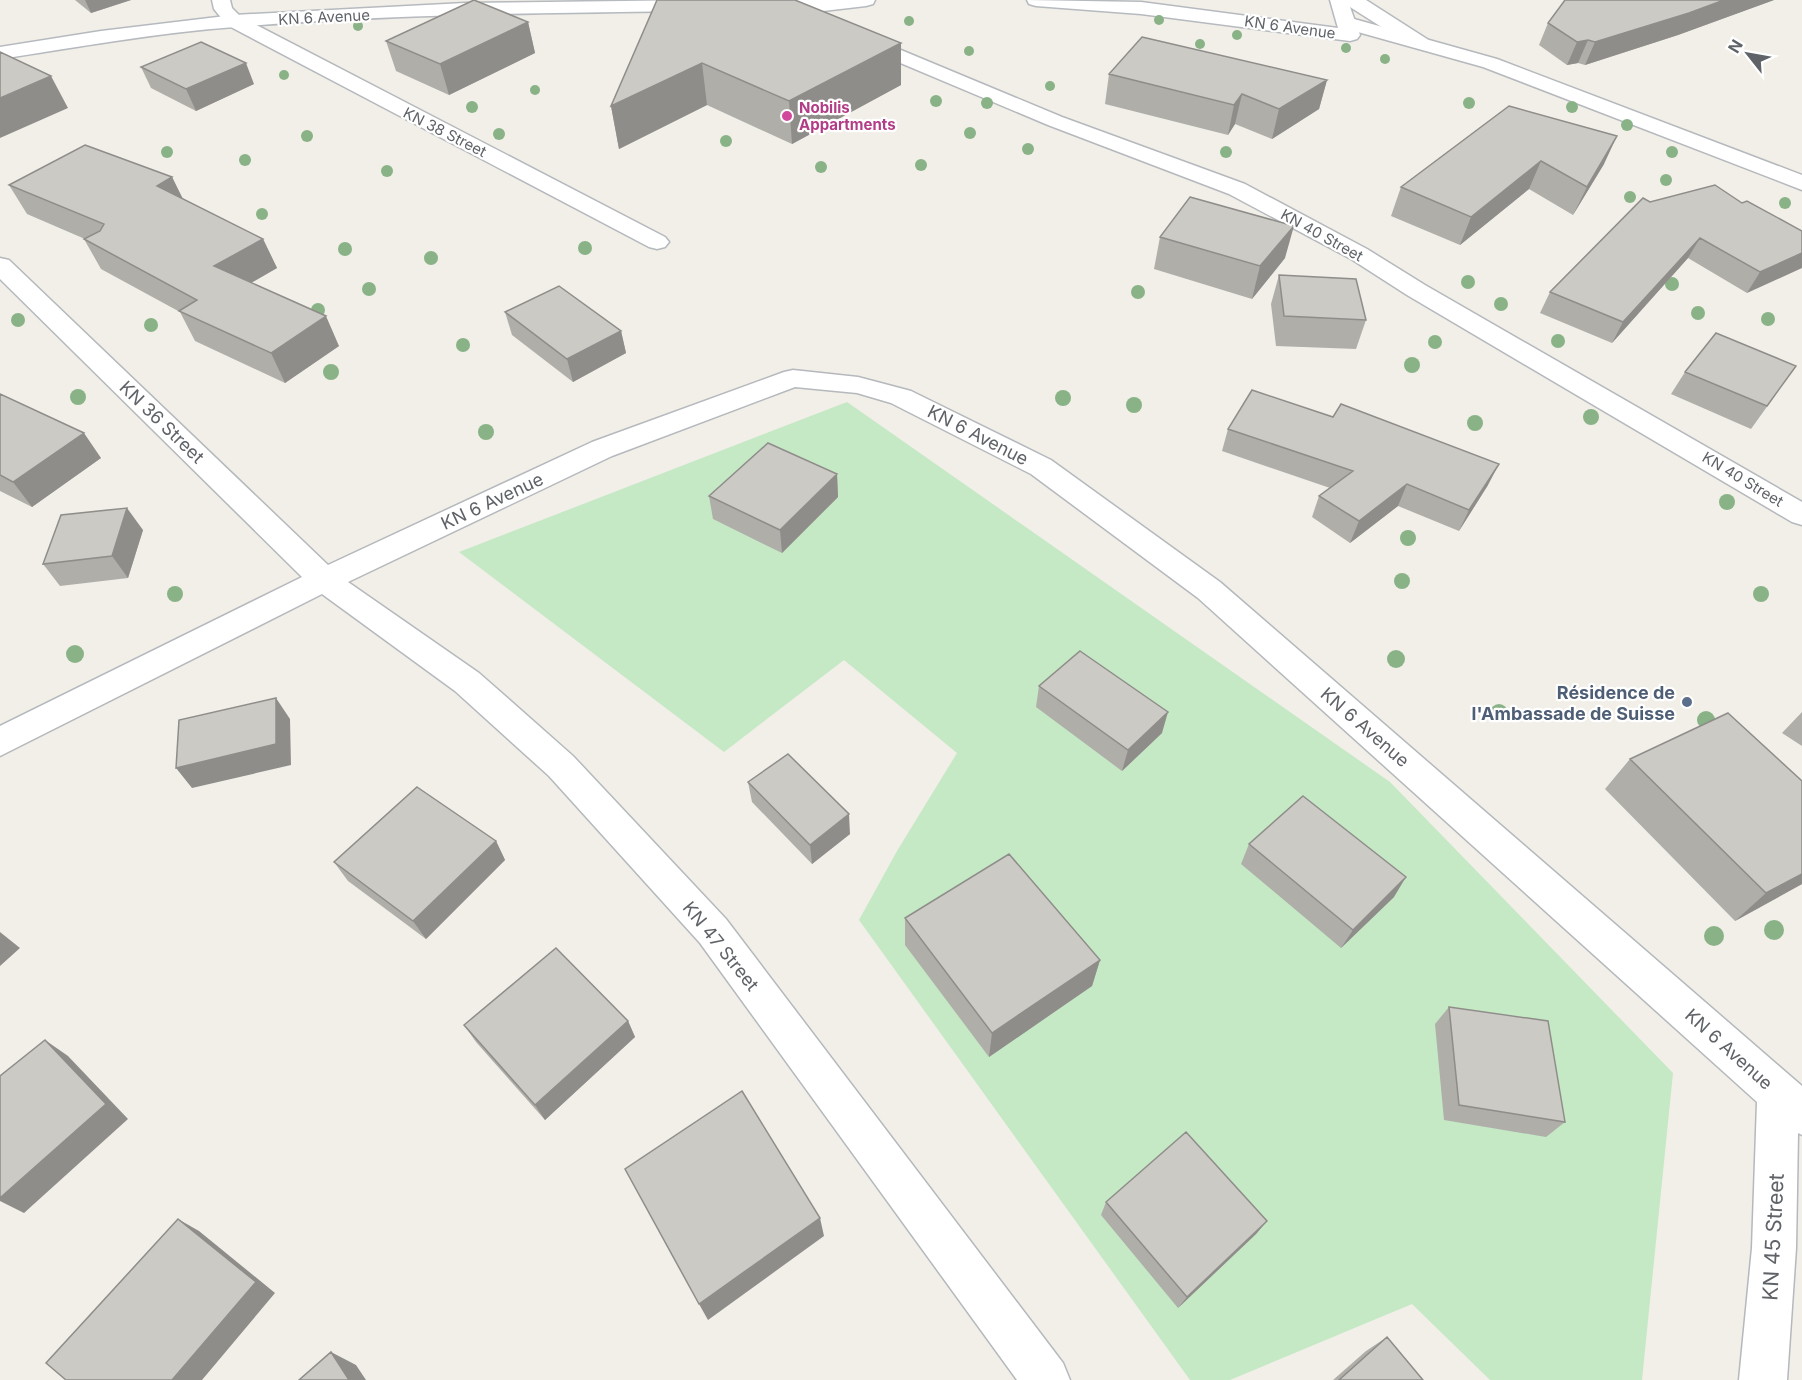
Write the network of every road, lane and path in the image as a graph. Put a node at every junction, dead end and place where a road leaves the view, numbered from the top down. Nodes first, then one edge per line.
1 (220, 0) edge
2 (866, 0) edge
3 (1036, 0) edge
4 (1165, 0) edge
5 (1339, 0) edge
6 (1353, 0) edge
7 (752, 2) edge
8 (717, 4) edge
9 (823, 5) junction
10 (234, 21) junction
11 (1322, 21) junction
12 (1349, 29) junction
13 (1420, 43) junction
14 (0, 53) edge
15 (1538, 82) junction
16 (1802, 183) edge
17 (657, 242) dead end
18 (0, 265) edge
19 (1802, 515) edge
20 (324, 580) junction
21 (0, 742) edge
22 (1790, 1103) edge
23 (1046, 1380) edge
24 (1763, 1380) edge

1 - 10 street
2 - 9 street
3 - 11 street, KN 6 Avenue
4 - 11 street, KN 6 Avenue
5 - 12 street
6 - 13 street
7 - 9 street
8 - 10 street, KN 6 Avenue
9 - 19 street, KN 40 Street
10 - 14 street, KN 6 Avenue
10 - 17 street, KN 38 Street
11 - 12 street, KN 6 Avenue
12 - 13 street, KN 6 Avenue
12 - 15 street, KN 6 Avenue
13 - 15 street, KN 6 Avenue
15 - 16 street, KN 6 Avenue
18 - 20 street, KN 36 Street
20 - 21 street, KN 6 Avenue
20 - 22 street, KN 6 Avenue
20 - 23 street, KN 47 Street
22 - 24 street, KN 45 Street

